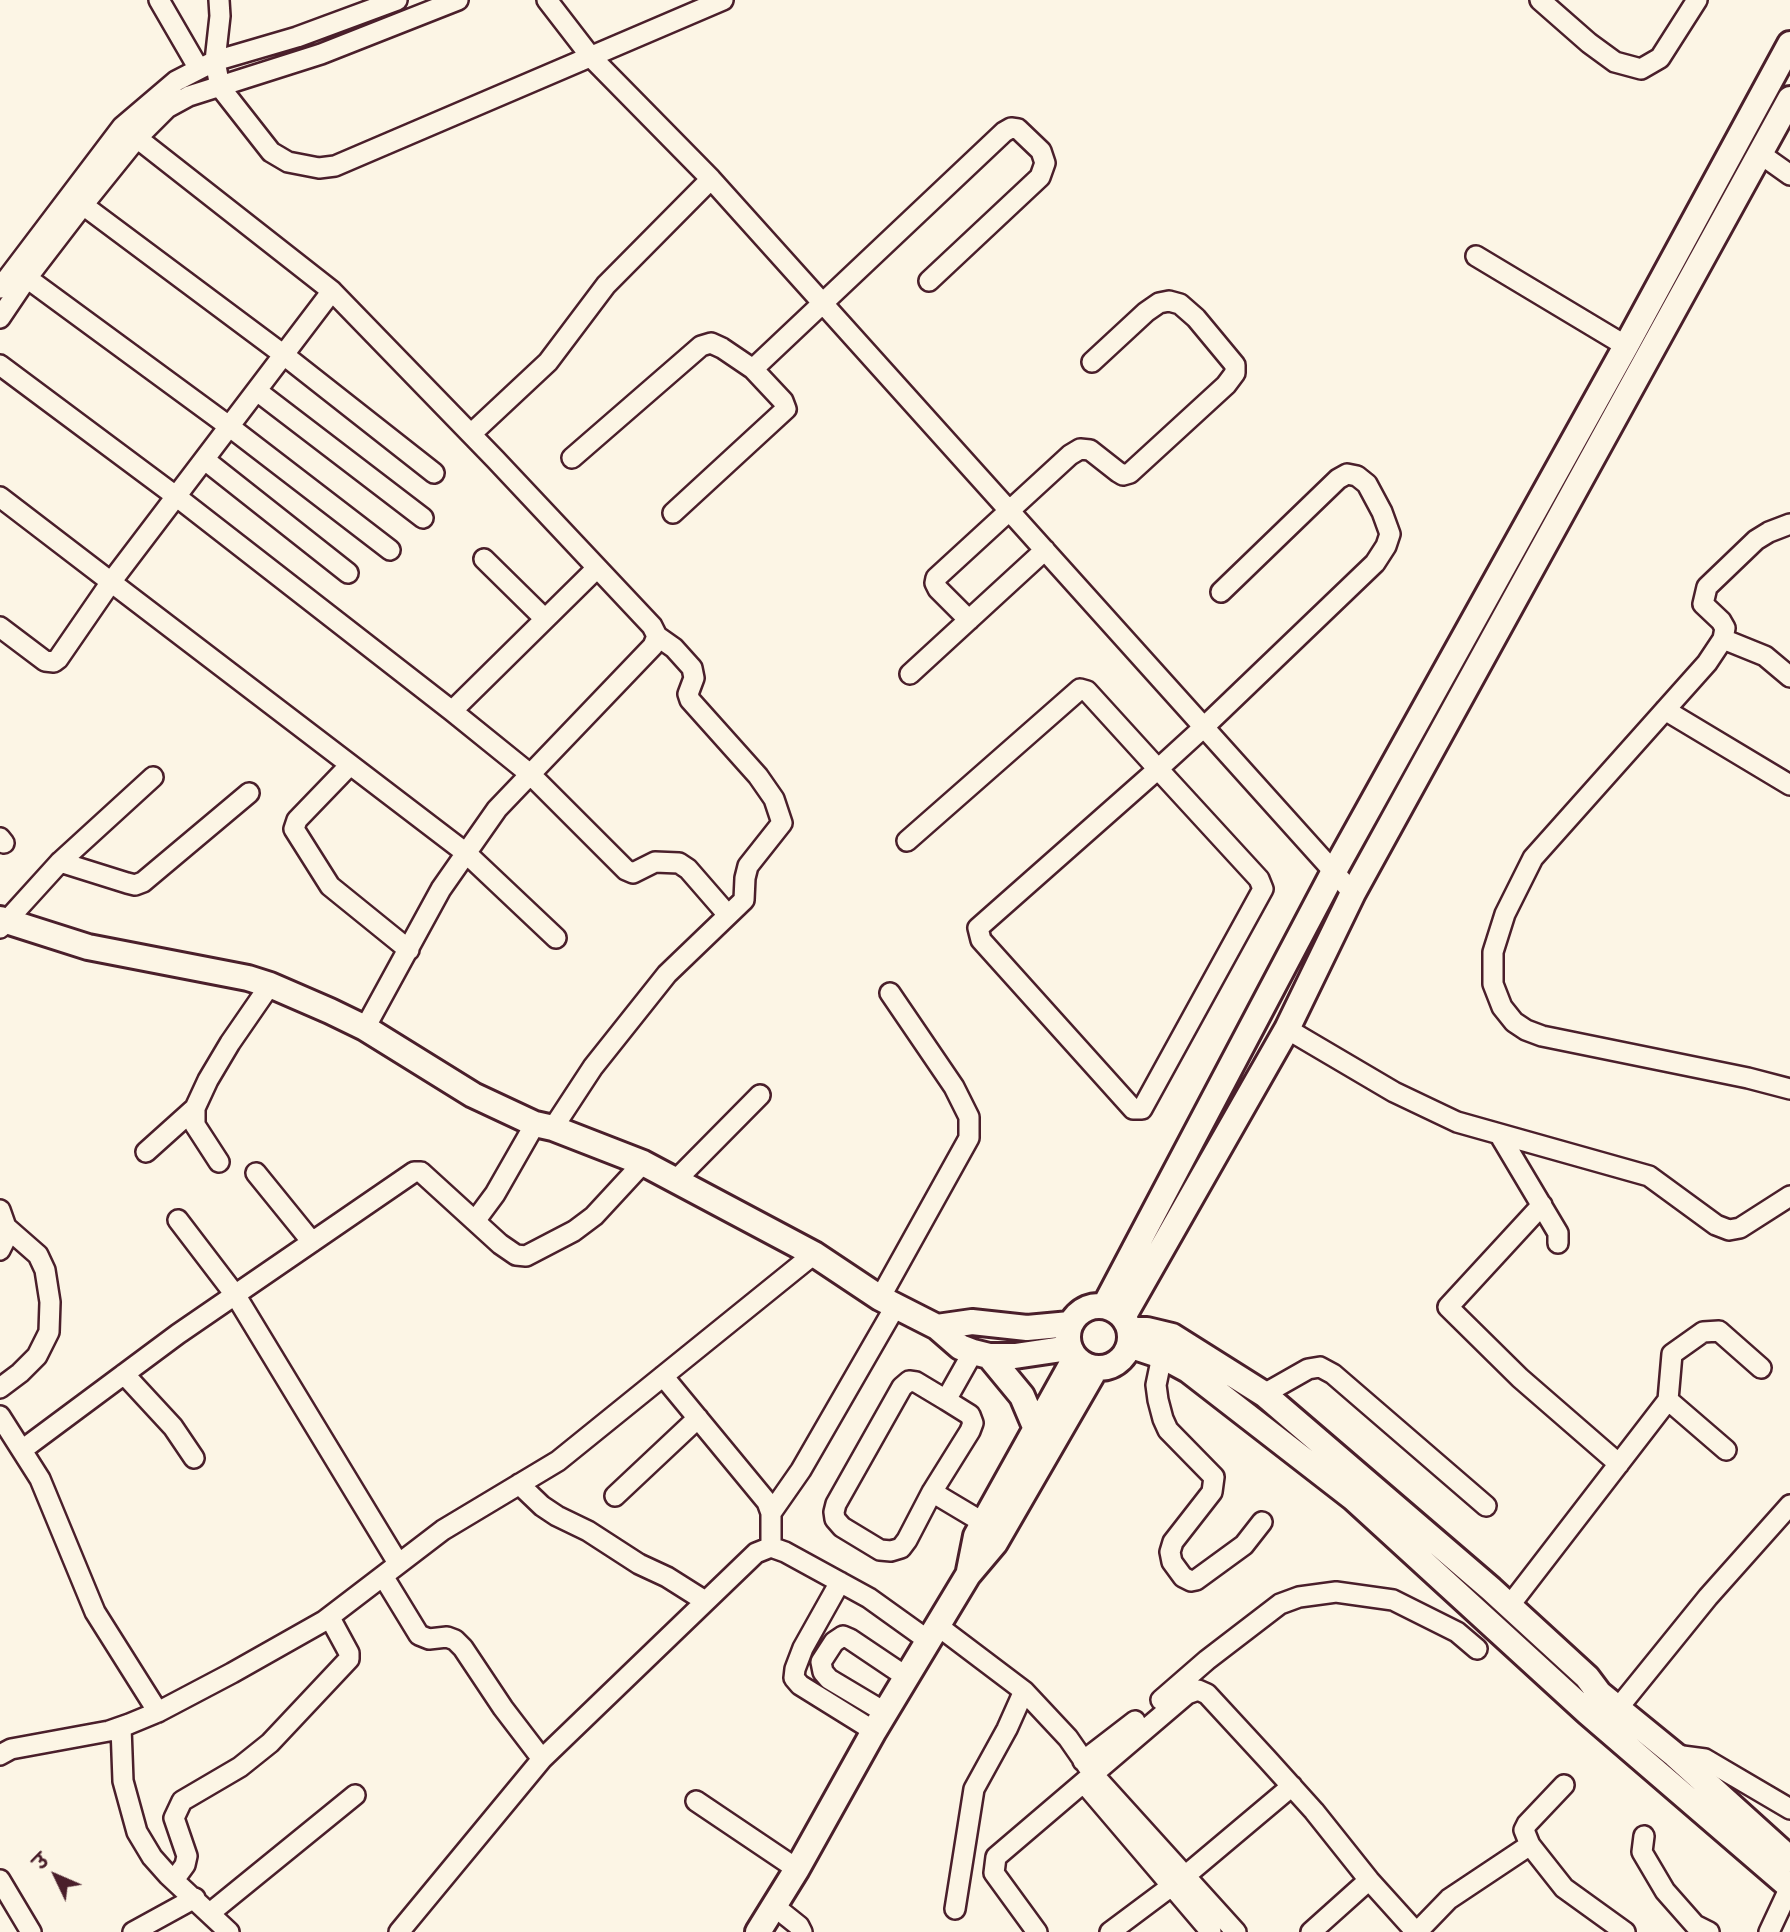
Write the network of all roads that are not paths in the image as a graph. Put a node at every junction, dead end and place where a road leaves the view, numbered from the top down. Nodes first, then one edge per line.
1 (159, 0) edge
2 (219, 0) edge
3 (397, 0) edge
4 (458, 0) edge
5 (547, 0) edge
6 (723, 0) edge
7 (1540, 0) edge
8 (1697, 0) edge
9 (1790, 44) edge
10 (592, 57) junction
11 (207, 65) junction
12 (220, 87) junction
13 (1790, 99) edge
14 (137, 138) junction
15 (1759, 153) junction
16 (1790, 174) edge
17 (711, 179) junction
18 (83, 205) junction
19 (1476, 256) dead end
20 (27, 278) junction
21 (929, 281) dead end
22 (0, 288) edge
23 (332, 291) junction
24 (824, 304) junction
25 (0, 318) edge
26 (1626, 346) junction
27 (284, 355) junction
28 (1092, 362) dead end
29 (0, 365) edge
30 (753, 369) junction
31 (257, 391) junction
32 (230, 427) junction
33 (471, 434) junction
34 (572, 458) dead end
35 (205, 460) junction
36 (435, 473) dead end
37 (0, 497) edge
38 (177, 497) junction
39 (1009, 510) junction
40 (673, 513) dead end
41 (423, 518) dead end
42 (1788, 527) edge
43 (390, 550) dead end
44 (1045, 550) junction
45 (484, 559) dead end
46 (597, 568) junction
47 (348, 573) dead end
48 (111, 582) junction
49 (1221, 592) dead end
50 (545, 620) junction
51 (969, 620) junction
52 (0, 627) edge
53 (657, 636) junction
54 (1723, 639) junction
55 (911, 674) dead end
56 (1790, 677) edge
57 (1665, 710) junction
58 (452, 711) junction
59 (1205, 727) junction
60 (350, 765) junction
61 (1157, 769) junction
62 (530, 774) junction
63 (153, 777) dead end
64 (1790, 785) edge
65 (249, 793) dead end
66 (907, 841) dead end
67 (466, 853) junction
68 (60, 862) junction
69 (1333, 873) junction
70 (1353, 893) junction
71 (728, 915) junction
72 (2, 923) edge
73 (556, 938) dead end
74 (409, 950) junction
75 (270, 985) junction
76 (890, 993) dead end
77 (365, 1028) junction
78 (1287, 1029) junction
79 (1790, 1089) edge
80 (760, 1095) dead end
81 (195, 1108) junction
82 (544, 1126) junction
83 (1499, 1133) junction
84 (146, 1152) dead end
85 (219, 1162) dead end
86 (643, 1163) junction
87 (256, 1173) dead end
88 (676, 1180) junction
89 (1790, 1196) edge
90 (1542, 1205) junction
91 (3, 1219) edge
92 (178, 1220) dead end
93 (475, 1221) junction
94 (312, 1242) junction
95 (1558, 1243) dead end
96 (0, 1250) edge
97 (814, 1254) junction
98 (236, 1296) junction
99 (888, 1303) junction
100 (1122, 1324) junction
101 (937, 1327) junction
102 (1078, 1350) junction
103 (981, 1354) junction
104 (1162, 1356) junction
105 (1761, 1368) dead end
106 (124, 1374) junction
107 (663, 1376) junction
108 (0, 1388) edge
109 (1264, 1394) junction
110 (946, 1400) junction
111 (1668, 1400) junction
112 (0, 1416) edge
113 (698, 1418) junction
114 (1036, 1429) junction
115 (22, 1450) junction
116 (1726, 1450) dead end
117 (194, 1458) dead end
118 (1619, 1464) junction
119 (519, 1484) junction
120 (932, 1492) junction
121 (615, 1496) dead end
122 (1790, 1505) edge
123 (1486, 1506) dead end
124 (771, 1513) junction
125 (1262, 1522) dead end
126 (984, 1523) junction
127 (771, 1548) junction
128 (391, 1569) junction
129 (968, 1575) junction
130 (840, 1582) junction
131 (705, 1601) junction
132 (1510, 1605) junction
133 (330, 1618) junction
134 (933, 1634) junction
135 (1477, 1649) dead end
136 (908, 1678) junction
137 (1024, 1691) junction
138 (1620, 1708) junction
139 (158, 1712) junction
140 (880, 1722) junction
141 (1603, 1726) junction
142 (121, 1727) junction
143 (0, 1755) edge
144 (1675, 1755) junction
145 (542, 1759) junction
146 (1087, 1773) junction
147 (1564, 1785) dead end
148 (1292, 1786) junction
149 (355, 1795) dead end
150 (696, 1801) dead end
151 (1790, 1809) edge
152 (1644, 1836) dead end
153 (1530, 1844) junction
154 (1790, 1860) edge
155 (797, 1869) junction
156 (0, 1880) edge
157 (174, 1880) junction
158 (1178, 1880) junction
159 (1369, 1880) junction
160 (1790, 1887) edge
161 (195, 1898) junction
162 (774, 1906) junction
163 (955, 1909) dead end
164 (210, 1913) junction
165 (1694, 1930) edge
166 (31, 1932) edge
167 (133, 1932) edge
168 (229, 1932) edge
169 (399, 1932) edge
170 (758, 1932) edge
171 (802, 1932) edge
172 (1037, 1932) edge
173 (1110, 1932) edge
174 (1211, 1932) edge
175 (1236, 1932) edge
176 (1311, 1932) edge
177 (1416, 1932) edge
178 (1625, 1932) edge
179 (1769, 1932) edge

1 - 11 street
2 - 11 street
3 - 11 street
4 - 12 street
5 - 10 street
6 - 10 street
7 - 8 street
9 - 26 main road
10 - 12 street
10 - 17 street
11 - 12 street
11 - 22 street
12 - 14 street
13 - 15 main road
14 - 18 street
14 - 23 street
15 - 16 street
15 - 70 main road
17 - 24 street
17 - 33 street
18 - 20 street
18 - 27 street
19 - 26 street
20 - 25 street
20 - 32 street
21 - 24 street
23 - 27 street
23 - 33 street
24 - 30 street
24 - 39 street
26 - 69 main road
27 - 31 street
27 - 36 street
28 - 39 street
29 - 38 street
30 - 34 street
30 - 40 street
31 - 32 street
31 - 41 street
32 - 35 street
32 - 43 street
33 - 46 street
35 - 38 street
35 - 47 street
37 - 48 street
38 - 48 street
38 - 58 street
39 - 44 street
39 - 51 street
42 - 54 street
44 - 51 street
44 - 59 street
45 - 50 street
46 - 50 street
46 - 53 street
48 - 52 street
48 - 60 street
49 - 59 street
50 - 58 street
51 - 55 street
53 - 62 street
53 - 71 street
54 - 56 street
54 - 57 street
57 - 64 street
57 - 79 street
58 - 62 street
59 - 61 street
59 - 69 street
60 - 67 street
60 - 74 street
61 - 61 street
61 - 66 street
62 - 67 street
62 - 71 street
63 - 68 street
65 - 68 street
67 - 73 street
67 - 74 street
68 - 72 street
69 - 70 street
69 - 100 main road
70 - 78 main road
71 - 82 street
72 - 75 main road
74 - 77 street
75 - 77 main road
75 - 81 street
76 - 99 street
77 - 82 main road
78 - 83 street
78 - 100 main road
80 - 88 street
81 - 84 street
81 - 85 street
82 - 86 main road
82 - 93 street
83 - 89 street
83 - 90 street
86 - 88 main road
86 - 93 street
87 - 94 street
88 - 97 main road
90 - 95 street
90 - 118 street
91 - 96 street
91 - 108 street
92 - 98 street
93 - 94 street
94 - 98 street
97 - 99 main road
97 - 107 street
98 - 106 street
98 - 128 street
99 - 101 main road
99 - 124 street
100 - 102 main road
100 - 102 main road
100 - 104 main road
100 - 109 main road
101 - 102 main road
101 - 103 main road
102 - 103 main road
102 - 114 main road
102 - 129 main road
103 - 110 street
103 - 114 main road
104 - 125 street
104 - 141 main road
105 - 111 street
106 - 115 street
106 - 117 street
107 - 113 street
107 - 119 street
109 - 123 street
109 - 132 main road
110 - 120 street
110 - 120 street
111 - 116 street
111 - 118 street
112 - 115 street
113 - 121 street
113 - 124 street
114 - 126 main road
115 - 139 street
118 - 132 street
119 - 128 street
119 - 131 street
120 - 126 street
122 - 138 street
124 - 127 street
126 - 129 main road
127 - 130 street
127 - 131 street
128 - 133 street
128 - 145 street
129 - 134 main road
130 - 134 street
130 - 140 street
131 - 145 street
132 - 138 main road
133 - 139 street
133 - 157 street
134 - 136 main road
134 - 137 street
135 - 146 street
136 - 140 main road
136 - 140 street
137 - 146 street
137 - 163 street
138 - 141 street
138 - 144 main road
139 - 142 street
140 - 155 main road
141 - 160 main road
142 - 143 street
142 - 157 street
144 - 151 street
144 - 154 main road
145 - 169 street
146 - 148 street
146 - 158 street
146 - 172 street
147 - 153 street
148 - 158 street
148 - 159 street
149 - 164 street
150 - 155 street
152 - 165 street
153 - 177 street
153 - 178 street
155 - 162 main road
156 - 166 street
157 - 161 street
158 - 173 street
158 - 174 street
158 - 175 street
159 - 176 street
159 - 177 street
160 - 179 street
161 - 164 street
161 - 167 street
162 - 170 main road
162 - 171 street
164 - 168 street

